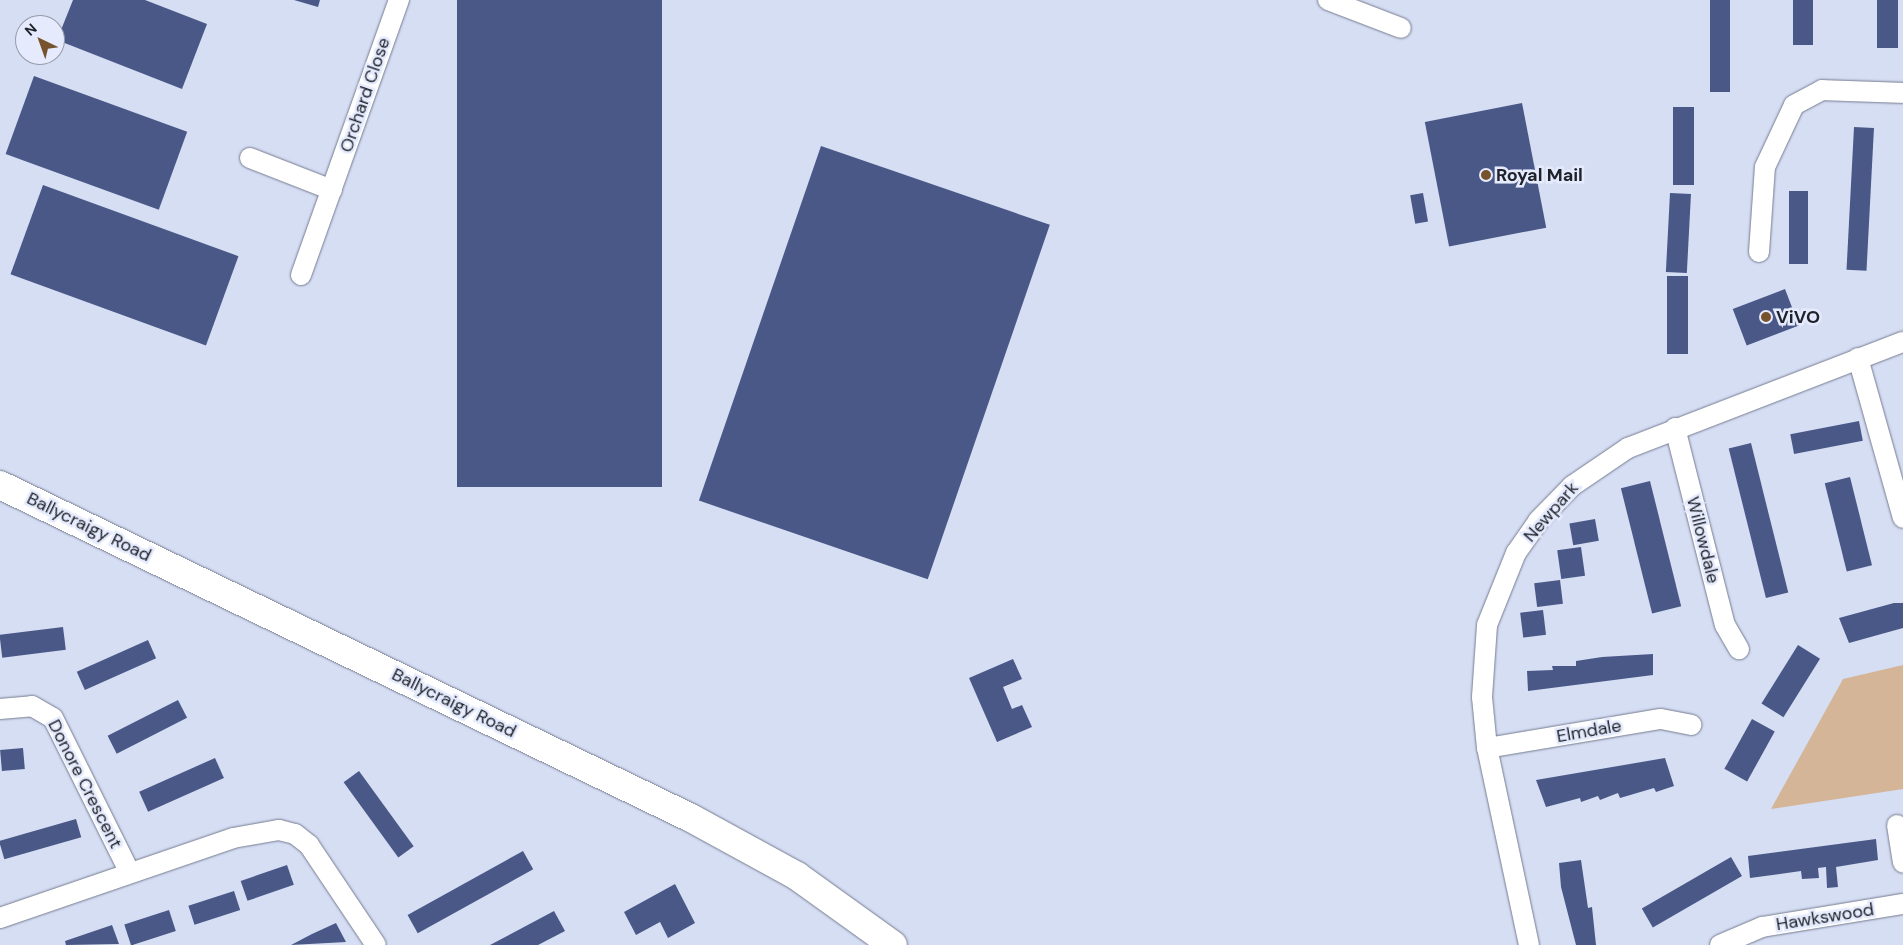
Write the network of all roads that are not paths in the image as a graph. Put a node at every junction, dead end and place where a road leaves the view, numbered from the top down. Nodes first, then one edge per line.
1 (399, 0) edge
2 (1328, 0) edge
3 (1401, 28) dead end
4 (1903, 94) edge
5 (250, 158) dead end
6 (332, 190) junction
7 (1759, 252) dead end
8 (302, 275) dead end
9 (1903, 342) edge
10 (1858, 358) junction
11 (1675, 428) junction
12 (0, 485) edge
13 (1903, 518) edge
14 (1739, 649) dead end
15 (0, 709) edge
16 (1692, 725) dead end
17 (1486, 748) junction
18 (1897, 824) dead end
19 (1903, 862) edge
20 (130, 873) junction
21 (1903, 904) edge
22 (0, 918) edge
23 (376, 945) edge
24 (894, 945) edge
25 (1529, 945) edge
26 (1720, 945) edge

1 - 6 street, Orchard Close
2 - 3 street
4 - 7 street
5 - 6 street
6 - 8 street, Orchard Close
9 - 10 street, Newpark
10 - 11 street, Newpark
10 - 13 street
11 - 14 street, Willowdale
11 - 17 street, Newpark
12 - 24 main road, Ballycraigy Road
15 - 20 street, Donore Crescent
16 - 17 street, Elmdale
17 - 25 street, Newpark
18 - 19 street
20 - 22 street
20 - 23 street
21 - 26 street, Hawkswood

